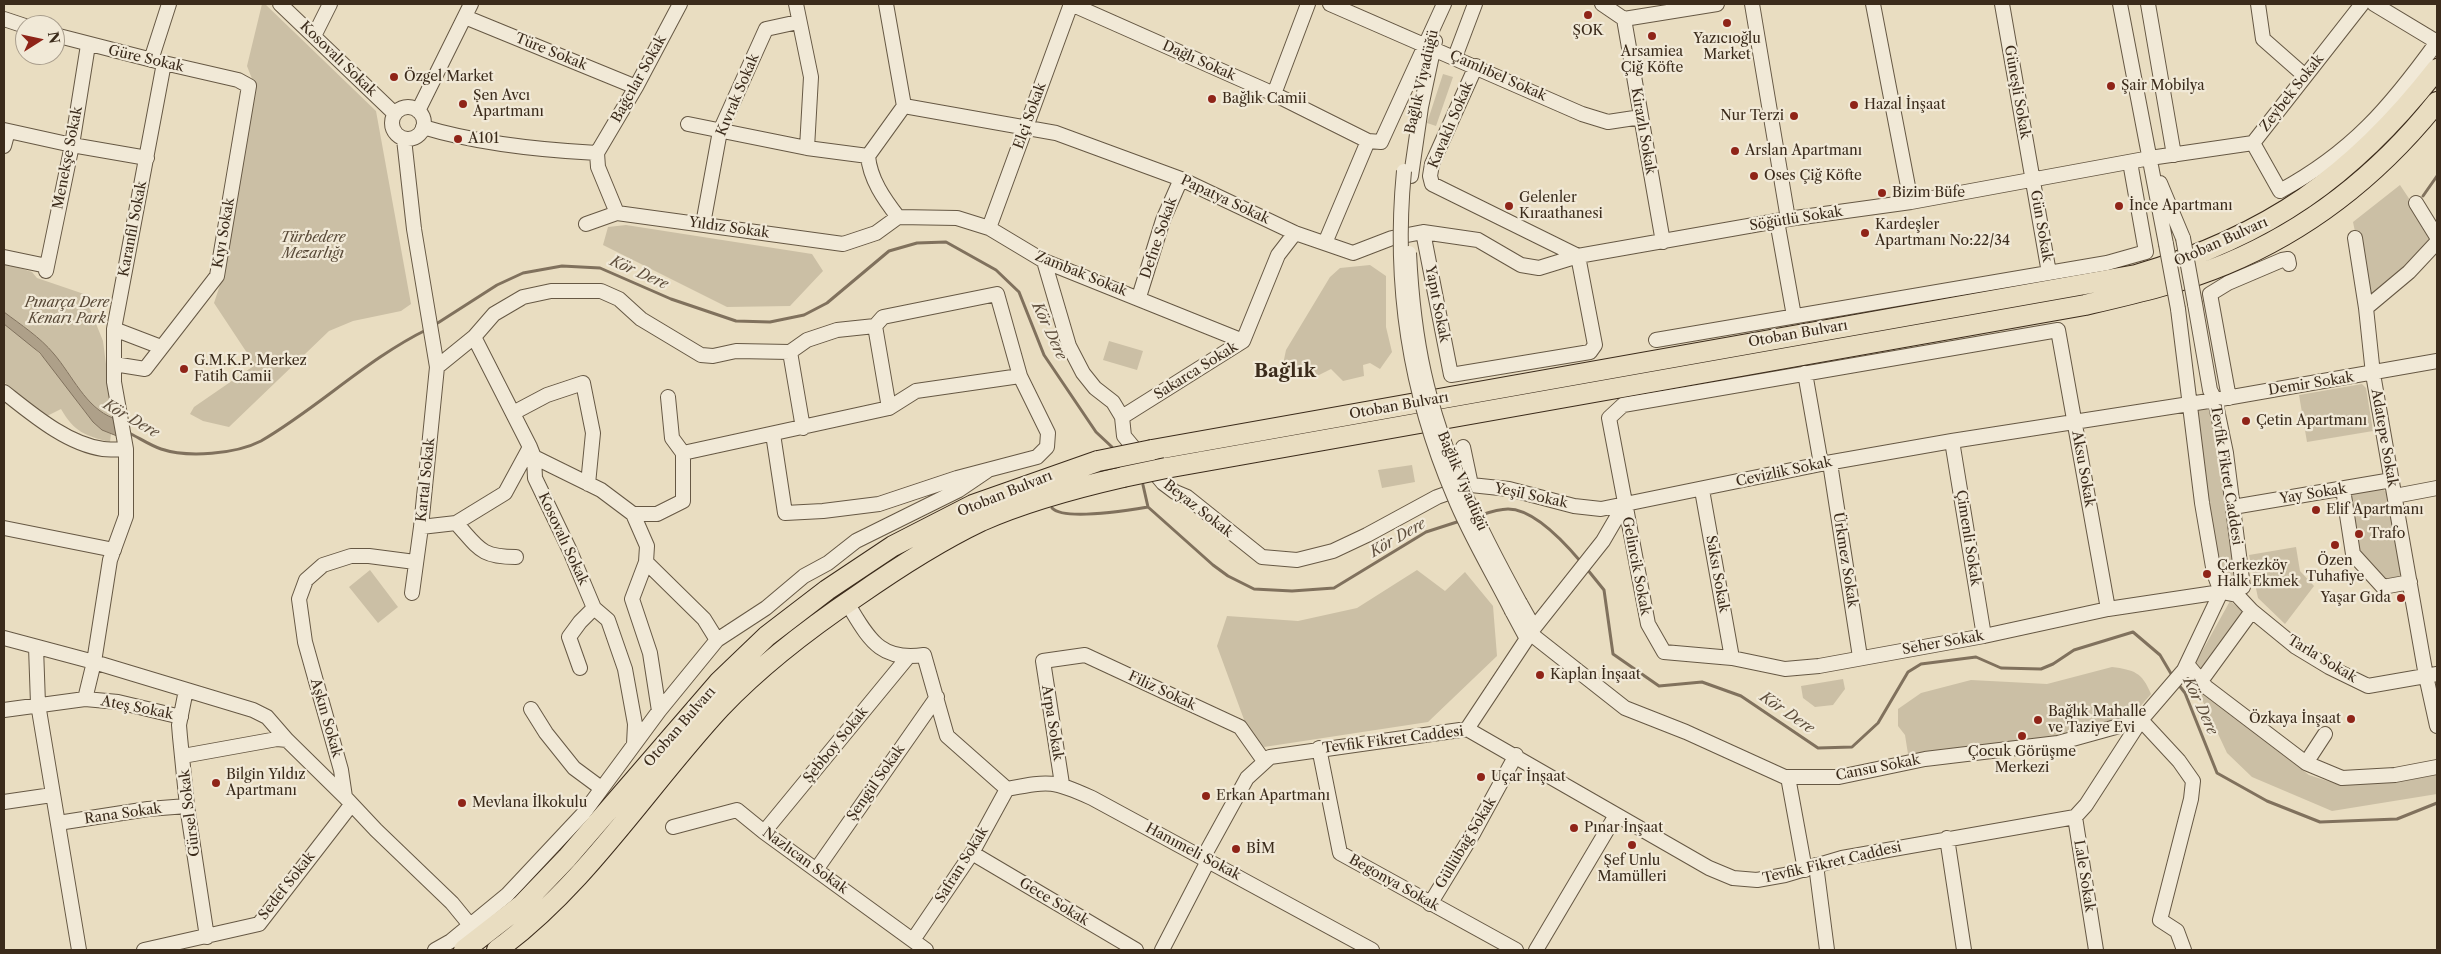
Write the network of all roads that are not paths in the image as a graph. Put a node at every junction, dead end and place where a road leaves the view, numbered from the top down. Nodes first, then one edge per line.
1 (169, 4) edge
2 (280, 4) edge
3 (330, 4) edge
4 (471, 4) edge
5 (680, 4) edge
6 (796, 4) edge
7 (886, 4) edge
8 (1071, 4) edge
9 (1308, 4) edge
10 (1330, 4) edge
11 (1444, 4) edge
12 (1475, 4) edge
13 (1602, 4) edge
14 (1717, 4) edge
15 (1752, 4) edge
16 (1873, 4) edge
17 (2002, 4) edge
18 (2120, 4) edge
19 (2148, 4) edge
20 (2258, 4) edge
21 (2362, 4) edge
22 (2374, 4) edge
23 (1359, 9) edge
24 (465, 17) junction
25 (1624, 19) junction
26 (798, 22) junction
27 (314, 36) junction
28 (65, 38) edge
29 (2437, 42) edge
30 (88, 44) junction
31 (1429, 46) junction
32 (1455, 57) junction
33 (158, 62) junction
34 (1476, 66) junction
35 (2437, 69) edge
36 (2306, 76) junction
37 (238, 80) joint
38 (636, 87) junction
39 (1274, 94) junction
40 (2437, 102) edge
41 (904, 106) junction
42 (418, 111) junction
43 (395, 114) junction
44 (1641, 117) junction
45 (688, 124) dead end
46 (423, 127) junction
47 (1026, 128) junction
48 (6, 131) edge
49 (720, 131) junction
50 (404, 139) junction
51 (1374, 142) junction
52 (2253, 143) junction
53 (72, 145) junction
54 (4, 146) edge
55 (807, 148) junction
56 (596, 153) junction
57 (2174, 155) junction
58 (868, 156) junction
59 (147, 158) junction
60 (2150, 158) junction
61 (2130, 162) junction
62 (1181, 178) junction
63 (2033, 179) junction
64 (1911, 202) junction
65 (2416, 203) dead end
66 (617, 213) junction
67 (898, 217) junction
68 (1783, 220) junction
69 (586, 224) dead end
70 (703, 224) junction
71 (989, 228) junction
72 (1424, 232) junction
73 (1295, 233) junction
74 (2437, 237) edge
75 (2355, 238) dead end
76 (1663, 242) junction
77 (2437, 242) edge
78 (1325, 243) junction
79 (1578, 256) junction
80 (4, 257) edge
81 (1044, 260) junction
82 (2289, 264) dead end
83 (1540, 268) joint
84 (2049, 273) junction
85 (1139, 297) junction
86 (2366, 308) junction
87 (1794, 316) junction
88 (875, 326) junction
89 (114, 328) junction
90 (474, 337) junction
91 (1656, 340) dead end
92 (1243, 341) junction
93 (161, 348) junction
94 (790, 352) junction
95 (2437, 362) edge
96 (114, 364) junction
97 (437, 367) junction
98 (1805, 374) junction
99 (2373, 374) junction
100 (1020, 376) junction
101 (595, 388) dead end
102 (4, 392) edge
103 (668, 396) dead end
104 (2190, 398) junction
105 (2229, 398) junction
106 (2215, 400) junction
107 (889, 408) junction
108 (513, 413) junction
109 (589, 414) junction
110 (1122, 418) junction
111 (2075, 421) junction
112 (803, 428) junction
113 (773, 434) junction
114 (1952, 441) junction
115 (1463, 447) dead end
116 (126, 449) junction
117 (532, 452) junction
118 (682, 453) junction
119 (1825, 463) junction
120 (987, 471) junction
121 (2392, 480) junction
122 (588, 484) junction
123 (1471, 485) junction
124 (2437, 488) edge
125 (2343, 489) junction
126 (1702, 490) junction
127 (2395, 496) junction
128 (1624, 505) junction
129 (2233, 507) junction
130 (633, 514) junction
131 (456, 523) junction
132 (421, 527) junction
133 (4, 528) edge
134 (114, 550) junction
135 (1333, 551) joint
136 (516, 557) dead end
137 (415, 562) junction
138 (646, 562) junction
139 (2410, 582) junction
140 (2221, 592) junction
141 (412, 593) dead end
142 (594, 608) junction
143 (2108, 609) junction
144 (852, 611) dead end
145 (2252, 611) junction
146 (1531, 633) junction
147 (1984, 636) junction
148 (4, 638) edge
149 (717, 640) junction
150 (36, 647) junction
151 (1664, 652) joint
152 (908, 657) junction
153 (1860, 657) junction
154 (1732, 658) junction
155 (1043, 661) joint
156 (94, 662) junction
157 (2186, 667) junction
158 (580, 668) dead end
159 (2432, 675) edge
160 (2201, 681) junction
161 (186, 690) junction
162 (937, 697) junction
163 (86, 699) junction
164 (38, 704) junction
165 (531, 709) dead end
166 (4, 710) edge
167 (660, 711) junction
168 (181, 716) junction
169 (2142, 720) junction
170 (2437, 726) edge
171 (1467, 729) junction
172 (2325, 734) dead end
173 (287, 740) junction
174 (634, 744) junction
175 (1319, 748) junction
176 (1516, 755) junction
177 (183, 756) junction
178 (1264, 761) junction
179 (2306, 764) junction
180 (2437, 767) edge
181 (1788, 777) junction
182 (1062, 784) junction
183 (601, 788) junction
184 (1007, 789) junction
185 (52, 794) junction
186 (348, 801) junction
187 (4, 802) edge
188 (188, 806) junction
189 (1616, 815) junction
190 (2075, 817) junction
191 (58, 823) junction
192 (674, 827) dead end
193 (764, 832) junction
194 (1947, 838) junction
195 (972, 853) junction
196 (1206, 860) junction
197 (1810, 867) junction
198 (816, 870) junction
199 (1430, 904) junction
200 (470, 925) junction
201 (207, 937) junction
202 (913, 940) junction
203 (79, 950) edge
204 (144, 950) edge
205 (435, 950) edge
206 (464, 950) edge
207 (497, 950) edge
208 (926, 950) edge
209 (1136, 950) edge
210 (1162, 950) edge
211 (1372, 950) edge
212 (1516, 950) edge
213 (1536, 950) edge
214 (1827, 950) edge
215 (1964, 950) edge
216 (2096, 950) edge
217 (2184, 950) edge

1 - 33 street, Karanfil Sokak
2 - 27 street, Kosovalı Sokak
3 - 27 street
4 - 24 street
5 - 38 street, Bağcılar Sokak
6 - 26 street
7 - 41 street
8 - 39 street, Dağlı Sokak
8 - 47 street, Elçi Sokak
9 - 39 street
10 - 23 street, Çamlıbel Sokak
11 - 31 street, Bağlık Viyadüğü
12 - 32 street
13 - 25 street
14 - 25 street
15 - 68 street
16 - 64 street
17 - 63 street, Güneşli Sokak
18 - 60 street, Tevfik Fikret Caddesi
19 - 57 street
20 - 36 street
21 - 36 street, Zeybek Sokak
22 - 29 street
23 - 31 street, Çamlıbel Sokak
24 - 38 street, Türe Sokak
24 - 42 street
25 - 44 street, Kirazlı Sokak
26 - 49 street, Kıvrak Sokak
26 - 55 street
27 - 43 street, Kosovalı Sokak
28 - 30 street, Güre Sokak
29 - 52 street
30 - 33 street, Güre Sokak
30 - 53 street, Menekşe Sokak
31 - 32 street, Çamlıbel Sokak
31 - 51 street
31 - 146 street, Bağlık Viyadüğü, bridge
32 - 34 street, Çamlıbel Sokak
33 - 37 street, Güre Sokak
33 - 59 street, Karanfil Sokak
34 - 44 street, Çamlıbel Sokak
34 - 79 street, Kavaklı Sokak
35 - 206 highway, Otoban Bulvarı, bridge
36 - 52 street, Zeybek Sokak
37 - 93 street, Kıyı Sokak
38 - 56 street, Bağcılar Sokak
39 - 51 street, Dağlı Sokak
40 - 207 highway, Otoban Bulvarı, bridge
41 - 47 street, Papatya Sokak
41 - 58 street
42 - 43 street
42 - 46 street
43 - 50 street
44 - 76 street, Kirazlı Sokak
45 - 49 street
46 - 50 street
46 - 56 street
47 - 62 street, Papatya Sokak
47 - 71 street, Elçi Sokak
48 - 53 street
48 - 54 street
49 - 55 street
49 - 70 street, Kıvrak Sokak
50 - 97 street, Kartal Sokak
51 - 78 street
52 - 57 street, Zeybek Sokak
53 - 59 street
53 - 80 street, Menekşe Sokak
55 - 58 street
56 - 66 street
57 - 60 street, Söğütlü Sokak
58 - 67 street
59 - 89 street, Karanfil Sokak
60 - 61 street, Söğütlü Sokak
60 - 104 street, Tevfik Fikret Caddesi, bridge
60 - 106 street, Tevfik Fikret Caddesi, bridge
61 - 63 street, Söğütlü Sokak
61 - 84 street
62 - 73 street, Papatya Sokak
62 - 85 street, Defne Sokak
63 - 64 street, Söğütlü Sokak
63 - 84 street, Gün Sokak
64 - 68 street, Söğütlü Sokak
65 - 74 street
66 - 69 street
66 - 70 street, Yıldız Sokak
67 - 70 street, Yıldız Sokak
67 - 71 street, Zambak Sokak
68 - 76 street, Söğütlü Sokak
68 - 87 street
71 - 81 street, Zambak Sokak
72 - 78 street, Papatya Sokak
72 - 79 street, Yapıt Sokak
72 - 83 street, Papatya Sokak
73 - 78 street, Papatya Sokak
73 - 92 street, Sakarca Sokak
75 - 86 street, Adatepe Sokak
76 - 79 street, Söğütlü Sokak
77 - 86 street
79 - 83 street, Söğütlü Sokak
81 - 85 street, Zambak Sokak
81 - 110 street, Beyaz Sokak
82 - 105 street
84 - 87 street
85 - 92 street, Zambak Sokak
86 - 99 street, Adatepe Sokak
87 - 91 street
88 - 94 street
88 - 100 street
88 - 107 street
89 - 93 street
89 - 96 street, Karanfil Sokak
90 - 94 street
90 - 97 street
90 - 108 street, Kosovalı Sokak
92 - 110 street, Sakarca Sokak
93 - 96 street, Kıyı Sokak
94 - 112 street
95 - 99 street, Demir Sokak
96 - 116 street, Karanfil Sokak
97 - 132 street, Kartal Sokak
98 - 111 street, Aksu Sokak
98 - 119 street, Ürkmez Sokak
98 - 128 street, Gelincik Sokak
99 - 105 street, Demir Sokak
99 - 121 street, Adatepe Sokak
100 - 107 street
100 - 120 street
101 - 109 street
102 - 116 street
103 - 118 street
104 - 106 street, Cevizlik Sokak
104 - 111 street, Cevizlik Sokak
104 - 140 street, Tevfik Fikret Caddesi
105 - 106 street, Demir Sokak
106 - 129 street, Tevfik Fikret Caddesi
107 - 112 street
108 - 109 street
108 - 117 street, Kosovalı Sokak
109 - 122 street
110 - 135 street, Beyaz Sokak
111 - 114 street, Cevizlik Sokak
111 - 143 street, Aksu Sokak
112 - 113 street
113 - 118 street
113 - 120 street
114 - 119 street, Cevizlik Sokak
114 - 147 street, Çimenli Sokak
115 - 123 street
116 - 134 street, Karanfil Sokak
117 - 122 street
117 - 131 street
117 - 142 street, Kosovalı Sokak
118 - 130 street
119 - 126 street, Cevizlik Sokak
119 - 153 street, Ürkmez Sokak
120 - 149 street
121 - 125 street, Yay Sokak
121 - 127 street, Adatepe Sokak
122 - 130 street
123 - 128 street, Yeşil Sokak
123 - 135 street, Yeşil Sokak
124 - 127 street
125 - 129 street, Yay Sokak
125 - 139 street
126 - 128 street, Cevizlik Sokak
126 - 154 street, Saksı Sokak
127 - 139 street, Adatepe Sokak
128 - 146 street
128 - 151 street, Gelincik Sokak
129 - 140 street, Tevfik Fikret Caddesi
130 - 138 street
131 - 132 street
131 - 136 street
132 - 137 street, Kartal Sokak
133 - 134 street
134 - 156 street, Karanfil Sokak
137 - 141 street, Kartal Sokak
137 - 186 street, Aşkın Sokak
138 - 149 street
138 - 167 street
139 - 159 street, Adatepe Sokak
140 - 143 street, Seher Sokak
140 - 145 street, Tarla Sokak
140 - 157 street
142 - 158 street
142 - 174 street, Kosovalı Sokak
143 - 147 street, Seher Sokak
144 - 152 street
145 - 159 street, Tarla Sokak
145 - 160 street
146 - 171 street
146 - 181 street, Cansu Sokak
147 - 153 street, Seher Sokak
148 - 150 street
149 - 167 street
150 - 156 street
150 - 164 street
151 - 154 street, Seher Sokak
152 - 162 street
152 - 193 street, Şebboy Sokak
153 - 154 street, Seher Sokak
155 - 178 street, Filiz Sokak
155 - 182 street, Arpa Sokak
156 - 161 street
156 - 163 street, Karanfil Sokak
157 - 160 street
157 - 169 street
159 - 170 street, Adatepe Sokak
160 - 179 street
161 - 168 street, Gürsel Sokak
161 - 173 street
162 - 184 street
162 - 198 street, Şengül Sokak
163 - 164 street, Ateş Sokak
163 - 168 street, Ateş Sokak
164 - 166 street, Ateş Sokak
164 - 185 street
165 - 183 street
167 - 174 street
168 - 177 street, Gürsel Sokak
169 - 181 street, Cansu Sokak
169 - 190 street
169 - 217 street
171 - 175 street, Tevfik Fikret Caddesi
171 - 176 street, Tevfik Fikret Caddesi
172 - 179 street
173 - 177 street
173 - 186 street
174 - 183 street
175 - 178 street, Tevfik Fikret Caddesi
175 - 199 street, Begonya Sokak
176 - 189 street, Tevfik Fikret Caddesi
176 - 199 street, Güllübağ Sokak
177 - 188 street, Gürsel Sokak
178 - 196 street, Tevfik Fikret Caddesi
179 - 180 street
181 - 197 street
182 - 184 street, Hanımeli Sokak
182 - 196 street, Hanımeli Sokak
183 - 200 street
184 - 195 street, Safran Sokak
185 - 187 street
185 - 191 street
186 - 200 street
186 - 201 street, Sedef Sokak
188 - 191 street, Rana Sokak
188 - 201 street, Gürsel Sokak
189 - 197 street, Tevfik Fikret Caddesi
189 - 213 street
190 - 194 street, Tevfik Fikret Caddesi
190 - 216 street, Lale Sokak
191 - 203 street
192 - 193 street, Nazlıcan Sokak
193 - 198 street, Nazlıcan Sokak
194 - 197 street, Tevfik Fikret Caddesi
194 - 215 street
195 - 202 street, Safran Sokak
195 - 209 street, Gece Sokak
196 - 210 street, Tevfik Fikret Caddesi
196 - 211 street, Hanımeli Sokak
197 - 214 street
198 - 202 street, Nazlıcan Sokak
199 - 212 street, Begonya Sokak
200 - 205 street
201 - 204 street, Sedef Sokak
202 - 208 street, Nazlıcan Sokak

